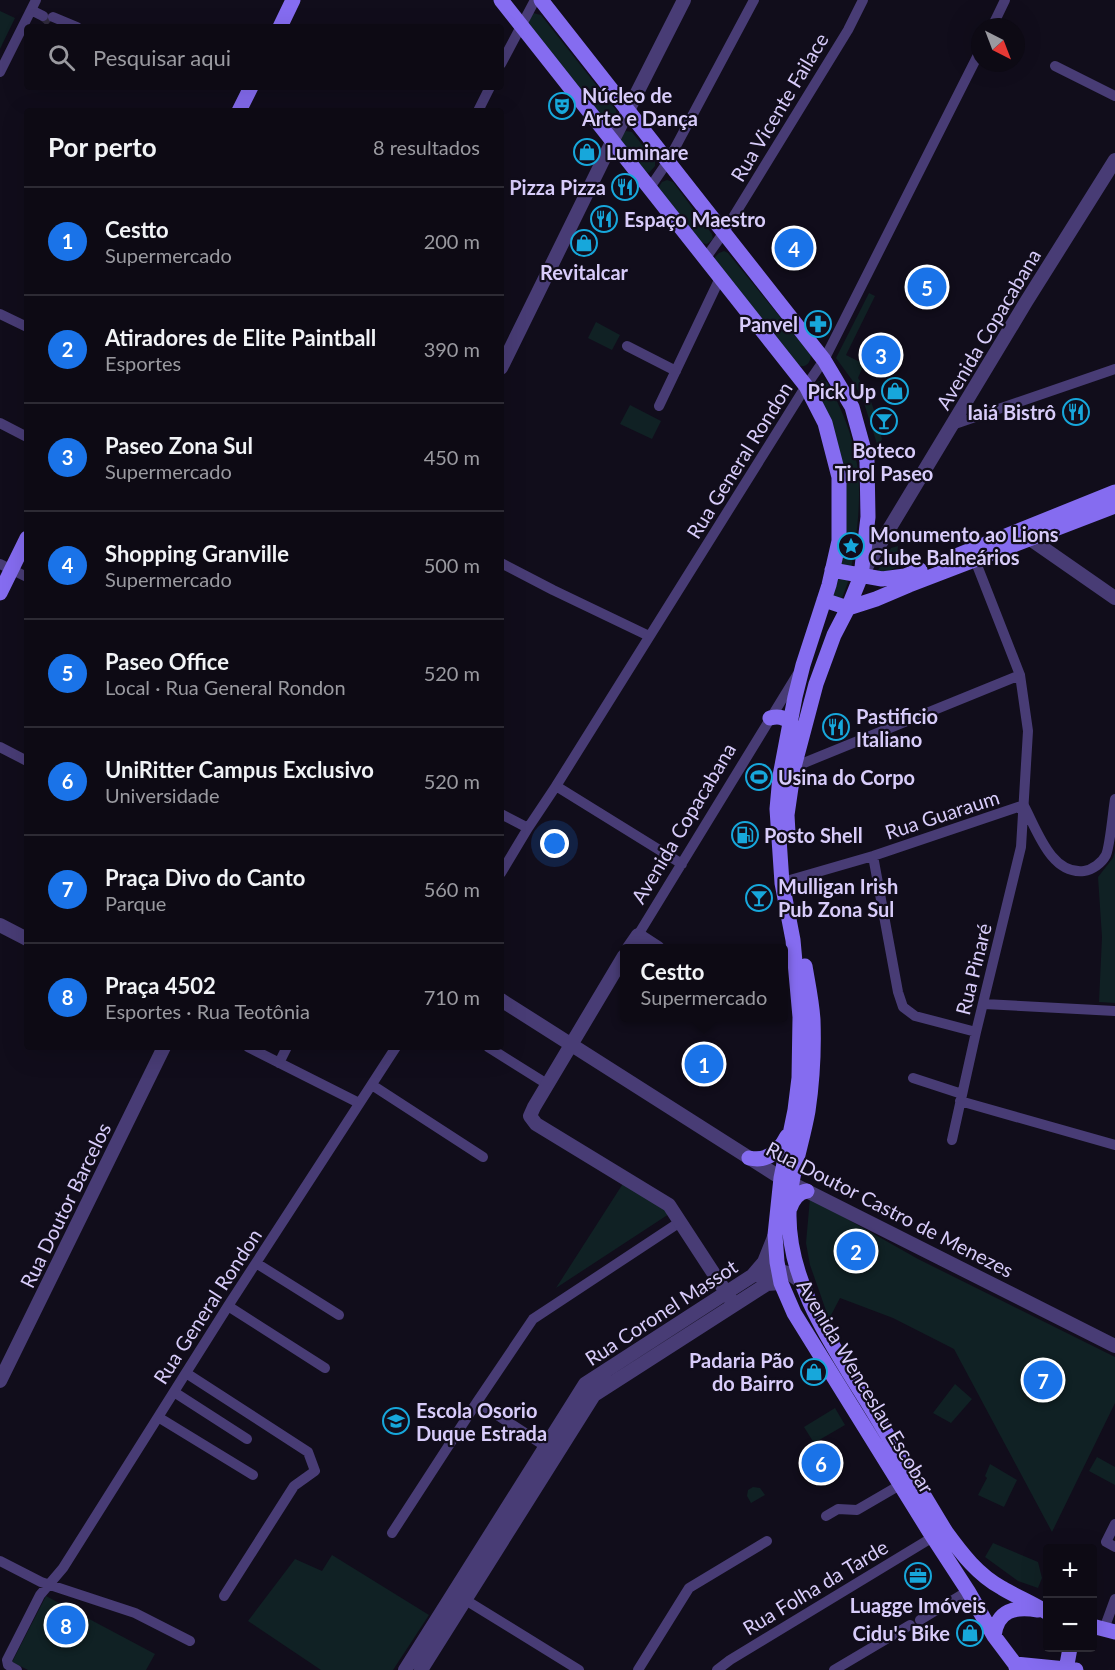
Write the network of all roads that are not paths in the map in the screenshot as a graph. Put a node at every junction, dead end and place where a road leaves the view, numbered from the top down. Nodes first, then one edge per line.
1 (293, 0) edge
2 (501, 0) edge
3 (535, 0) edge
4 (541, 0) edge
5 (684, 0) edge
6 (754, 0) edge
7 (863, 0) edge
8 (1005, 0) edge
9 (33, 5) edge
10 (996, 18) edge
11 (52, 20) tunnel mouth
12 (281, 24) edge
13 (521, 25) junction
14 (504, 58) edge
15 (1055, 66) dead end
16 (971, 69) edge
17 (0, 72) edge
18 (250, 90) edge
19 (488, 90) edge
20 (1115, 96) edge
21 (240, 108) edge
22 (480, 108) edge
23 (628, 111) junction
24 (612, 142) junction
25 (1115, 160) edge
26 (668, 161) junction
27 (650, 189) junction
28 (724, 232) junction
29 (705, 259) junction
30 (720, 278) junction
31 (0, 314) edge
32 (24, 326) edge
33 (627, 346) dead end
34 (824, 360) junction
35 (504, 362) edge
36 (1115, 369) edge
37 (676, 371) junction
38 (806, 386) junction
39 (659, 406) dead end
40 (0, 417) edge
41 (0, 423) edge
42 (951, 425) junction
43 (24, 429) edge
44 (24, 435) edge
45 (1115, 492) edge
46 (1115, 506) edge
47 (868, 517) junction
48 (895, 518) junction
49 (1024, 535) junction
50 (24, 542) edge
51 (972, 555) junction
52 (504, 565) edge
53 (6, 566) edge
54 (832, 570) junction
55 (24, 575) edge
56 (861, 576) junction
57 (907, 580) junction
58 (0, 593) edge
59 (1115, 598) edge
60 (824, 600) junction
61 (848, 608) junction
62 (649, 636) junction
63 (803, 664) junction
64 (1020, 675) junction
65 (816, 684) junction
66 (795, 697) junction
67 (770, 718) junction
68 (790, 722) junction
69 (0, 747) edge
70 (24, 759) edge
71 (794, 767) junction
72 (556, 786) junction
73 (1115, 799) edge
74 (1024, 805) junction
75 (504, 816) edge
76 (528, 828) junction
77 (873, 856) junction
78 (682, 864) junction
79 (504, 868) edge
80 (790, 880) junction
81 (0, 925) edge
82 (638, 935) junction
83 (24, 937) edge
84 (632, 944) edge
85 (652, 944) edge
86 (789, 957) edge
87 (620, 963) edge
88 (806, 974) junction
89 (504, 1002) edge
90 (984, 1004) junction
91 (1115, 1011) edge
92 (976, 1032) junction
93 (571, 1044) junction
94 (163, 1050) edge
95 (254, 1050) edge
96 (286, 1050) edge
97 (393, 1050) edge
98 (493, 1050) edge
99 (279, 1063) junction
100 (913, 1078) dead end
101 (372, 1084) junction
102 (547, 1084) junction
103 (961, 1097) junction
104 (359, 1103) junction
105 (790, 1131) junction
106 (952, 1140) dead end
107 (1115, 1145) edge
108 (483, 1157) dead end
109 (749, 1158) junction
110 (786, 1181) junction
111 (807, 1191) junction
112 (789, 1214) junction
113 (680, 1222) junction
114 (776, 1234) junction
115 (256, 1263) junction
116 (752, 1276) junction
117 (779, 1277) junction
118 (803, 1285) junction
119 (730, 1299) junction
120 (228, 1306) junction
121 (339, 1315) dead end
122 (1115, 1346) edge
123 (325, 1368) dead end
124 (186, 1373) junction
125 (0, 1380) edge
126 (174, 1392) junction
127 (477, 1402) junction
128 (158, 1417) junction
129 (247, 1439) dead end
130 (545, 1446) junction
131 (253, 1475) dead end
132 (900, 1485) junction
133 (826, 1516) dead end
134 (1115, 1524) edge
135 (392, 1533) dead end
136 (933, 1537) junction
137 (766, 1541) dead end
138 (1115, 1547) edge
139 (0, 1562) edge
140 (50, 1585) junction
141 (968, 1591) junction
142 (224, 1596) dead end
143 (459, 1596) junction
144 (1115, 1599) edge
145 (1043, 1610) edge
146 (1043, 1611) edge
147 (1104, 1629) edge
148 (994, 1636) junction
149 (190, 1641) dead end
150 (1070, 1652) edge
151 (1013, 1668) edge
152 (17, 1670) edge
153 (405, 1670) edge
154 (421, 1670) edge
155 (579, 1670) edge
156 (638, 1670) edge
157 (717, 1670) edge
158 (834, 1670) edge
159 (1069, 1670) edge

1 - 12 main road
2 - 13 main road, Avenida Wenceslau Escobar
3 - 13 street
4 - 23 main road, Avenida Wenceslau Escobar
5 - 23 street
6 - 26 street
7 - 28 street, Rua Vicente Failace
8 - 10 street
9 - 11 street
9 - 17 street
13 - 14 street
13 - 24 main road, Avenida Wenceslau Escobar
15 - 20 street
16 - 34 street, Rua General Rondon
18 - 21 main road
19 - 22 street
23 - 24 street
23 - 26 main road, Avenida Wenceslau Escobar
24 - 27 main road, Avenida Wenceslau Escobar
24 - 35 street
25 - 42 street, Avenida Copacabana
26 - 27 street
26 - 28 main road, Avenida Wenceslau Escobar
27 - 29 main road, Avenida Wenceslau Escobar
28 - 29 street, Rua Vicente Failace
28 - 34 main road, Avenida Wenceslau Escobar
29 - 30 main road, Avenida Wenceslau Escobar
30 - 37 street
30 - 38 main road, Avenida Wenceslau Escobar
31 - 32 street
33 - 37 street
34 - 38 street, Rua General Rondon
34 - 47 main road, Avenida Wenceslau Escobar
36 - 42 street
37 - 39 street
38 - 54 main road, Avenida Wenceslau Escobar
38 - 62 street, Rua General Rondon
40 - 43 street
41 - 44 street
42 - 48 street, Avenida Copacabana
45 - 49 main road
46 - 49 main road
47 - 48 street
47 - 56 main road, Avenida Wenceslau Escobar
48 - 56 street, Avenida Copacabana
49 - 51 main road
49 - 59 street
50 - 53 main road
51 - 57 main road
51 - 64 street, Rua Guaraum
52 - 62 street
53 - 55 street
53 - 58 main road
54 - 56 main road
54 - 60 main road, Avenida Wenceslau Escobar
56 - 57 main road
56 - 61 main road, Avenida Wenceslau Escobar
57 - 61 main road
60 - 61 main road
60 - 63 main road, Avenida Wenceslau Escobar
61 - 65 main road, Avenida Wenceslau Escobar
62 - 72 street, Rua General Rondon
63 - 66 main road, Avenida Wenceslau Escobar
63 - 67 street, Avenida Copacabana
64 - 71 street
64 - 74 street, Rua Guaraum
65 - 66 street, Avenida Copacabana
65 - 71 main road, Avenida Wenceslau Escobar
66 - 67 street, Avenida Copacabana
66 - 68 main road, Avenida Wenceslau Escobar
67 - 68 main road
67 - 78 street, Avenida Copacabana
68 - 86 main road, Avenida Wenceslau Escobar
69 - 70 street
71 - 80 main road, Avenida Wenceslau Escobar
72 - 76 street, Rua General Rondon
72 - 78 street
73 - 74 street
74 - 77 street, Rua Guaraum
74 - 90 street, Rua Pinaré
75 - 76 street
76 - 79 street, Rua General Rondon
77 - 80 street, Rua Guaraum
77 - 92 street
78 - 82 street, Avenida Copacabana
80 - 88 main road, Avenida Wenceslau Escobar
81 - 83 street
82 - 84 street, Avenida Copacabana
82 - 85 street
86 - 88 main road
86 - 105 main road, Avenida Wenceslau Escobar
87 - 93 street
88 - 110 main road, Avenida Wenceslau Escobar
89 - 93 street, Rua Doutor Castro de Menezes
90 - 91 street
90 - 92 street, Rua Pinaré
92 - 103 street, Rua Pinaré
93 - 102 street
93 - 109 street, Rua Doutor Castro de Menezes
94 - 125 street, Rua Doutor Barcelos
95 - 99 street
96 - 99 street
97 - 101 street, Rua General Rondon
98 - 102 street
99 - 104 street
100 - 103 street
101 - 104 street, Rua General Rondon
101 - 108 street
102 - 113 street
103 - 106 street, Rua Pinaré
103 - 107 street
104 - 115 street, Rua General Rondon
105 - 109 main road
105 - 110 main road, Avenida Wenceslau Escobar
109 - 110 street, Rua Doutor Castro de Menezes
110 - 111 street, Rua Doutor Castro de Menezes
110 - 112 main road, Avenida Wenceslau Escobar
110 - 114 main road, Avenida Wenceslau Escobar
111 - 112 main road
111 - 122 street, Rua Doutor Castro de Menezes
112 - 118 main road, Avenida Wenceslau Escobar
113 - 119 street
113 - 127 street
114 - 116 street
114 - 117 main road, Avenida Wenceslau Escobar
115 - 120 street, Rua General Rondon
115 - 121 street
116 - 117 street, Rua Coronel Massot
116 - 119 street, Rua Coronel Massot
117 - 118 street
117 - 119 street, Rua Coronel Massot
117 - 132 main road, Avenida Wenceslau Escobar
118 - 145 main road, Avenida Wenceslau Escobar
119 - 130 street, Rua Coronel Massot
119 - 143 street, Rua Coronel Massot
120 - 123 street
120 - 124 street, Rua General Rondon
124 - 126 street, Rua General Rondon
124 - 142 street
126 - 128 street, Rua General Rondon
126 - 129 street
127 - 130 street
127 - 135 street
128 - 131 street
128 - 140 street, Rua General Rondon
130 - 143 street, Rua Coronel Massot
132 - 133 street
132 - 136 main road, Avenida Wenceslau Escobar
134 - 138 street
136 - 141 main road, Avenida Wenceslau Escobar
136 - 157 street, Rua Folha da Tarde
137 - 156 street
139 - 140 street
140 - 149 street
140 - 152 street, Rua General Rondon
141 - 148 main road, Avenida Wenceslau Escobar
141 - 158 street
143 - 153 street, Rua Coronel Massot
143 - 154 street, Rua Coronel Massot
143 - 155 street
144 - 147 street
146 - 148 main road
148 - 151 main road, Avenida Wenceslau Escobar
150 - 159 main road
151 - 159 main road

